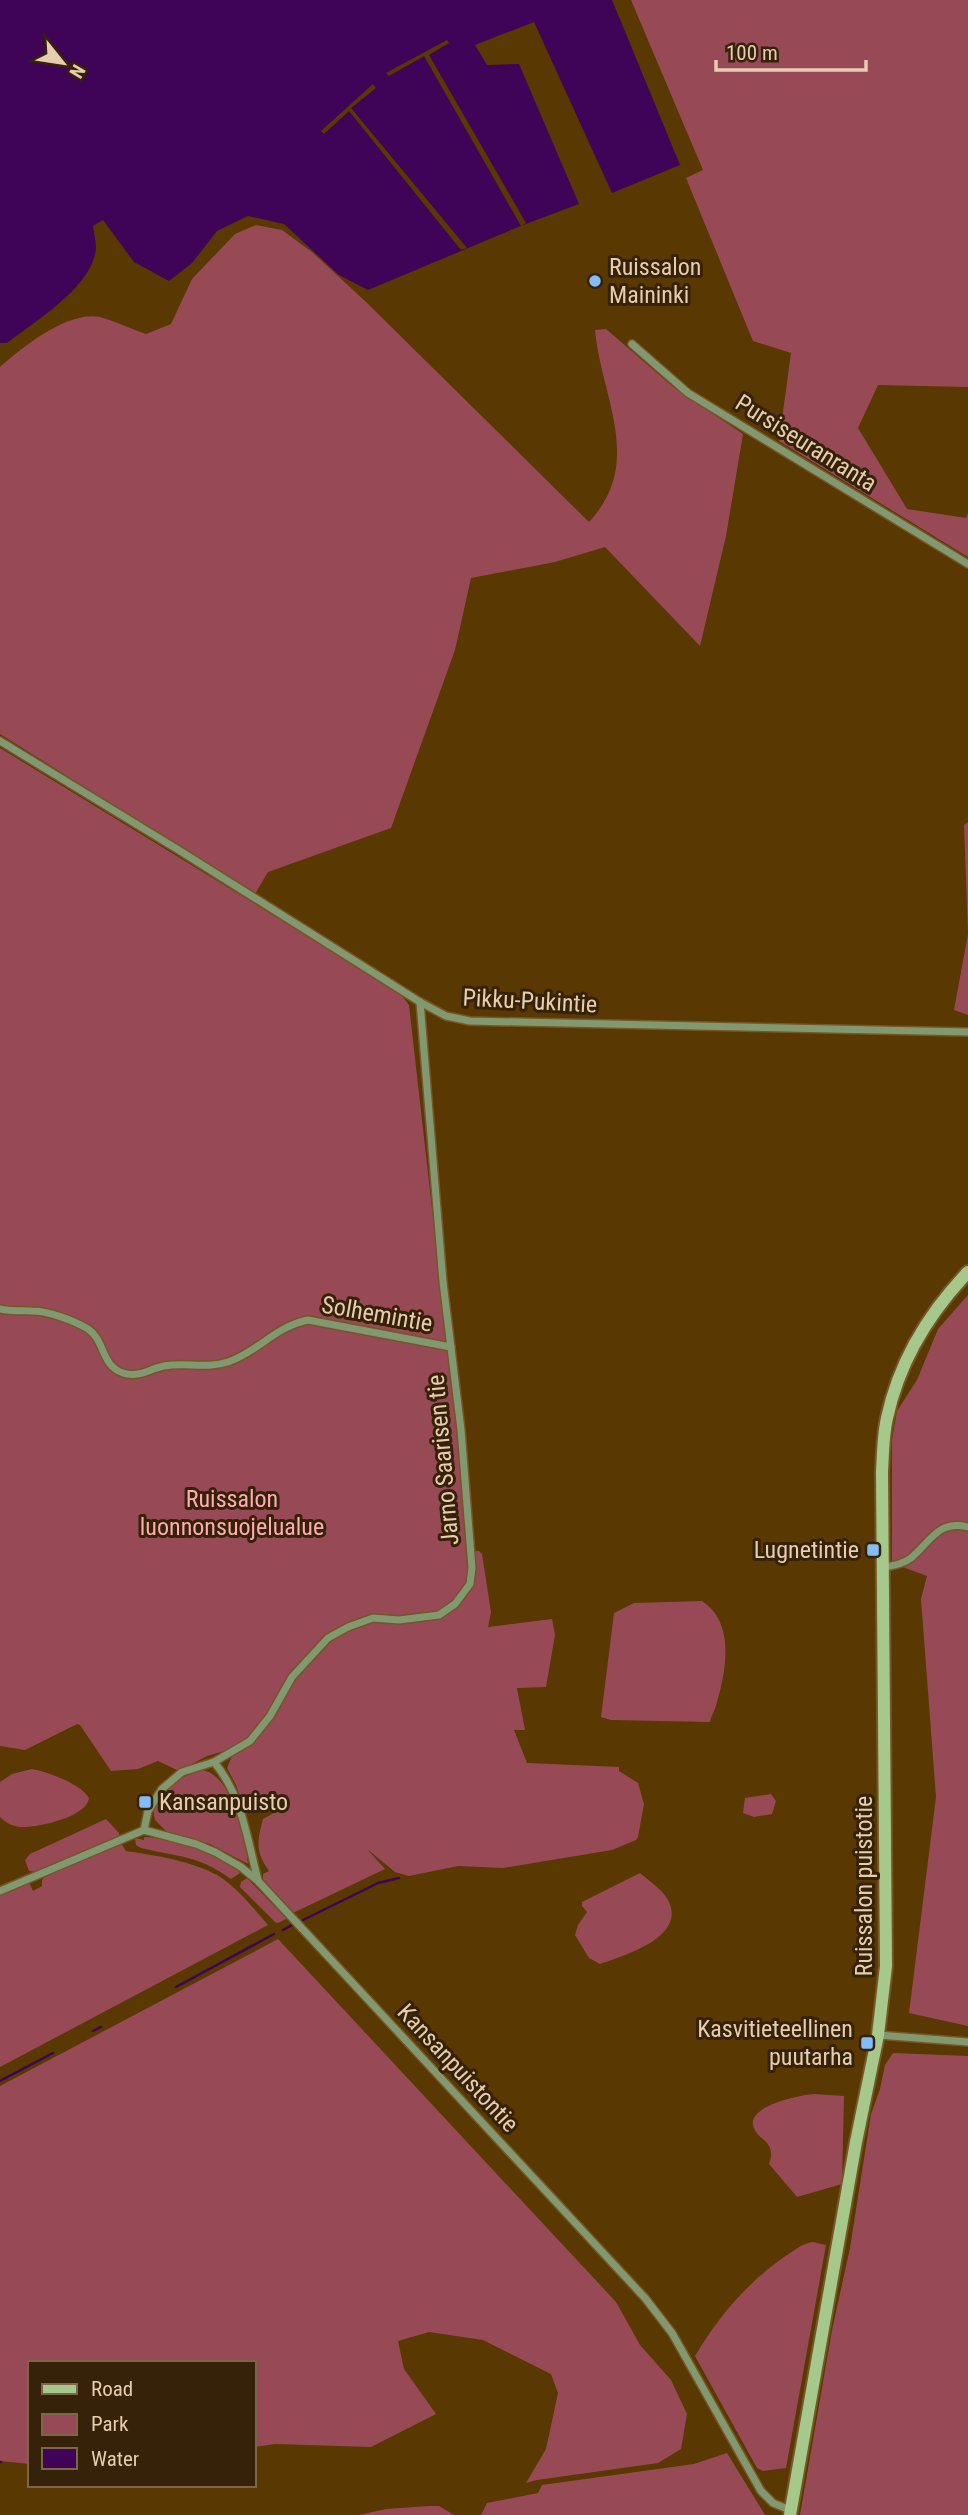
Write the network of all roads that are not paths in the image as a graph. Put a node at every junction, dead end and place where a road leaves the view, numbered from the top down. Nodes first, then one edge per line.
1 (632, 344) dead end
2 (968, 564) edge
3 (0, 741) edge
4 (420, 1002) junction
5 (968, 1032) edge
6 (968, 1272) edge
7 (0, 1309) edge
8 (451, 1347) junction
9 (968, 1527) edge
10 (883, 1567) junction
11 (214, 1762) junction
12 (144, 1830) junction
13 (258, 1881) junction
14 (0, 1891) edge
15 (878, 2035) junction
16 (968, 2042) edge
17 (790, 2512) edge

1 - 2 street, Pursiseuranranta
3 - 4 street, Pikku-Pukintie
4 - 5 street, Pikku-Pukintie
4 - 8 street, Jarno Saarisen tie
6 - 10 street, Ruissalon puistotie
7 - 8 street, Solhemintie
8 - 11 street, Jarno Saarisen tie
9 - 10 street
10 - 15 street, Ruissalon puistotie
11 - 12 street, Jarno Saarisen tie
11 - 13 street
12 - 13 street, Kansanpuistontie
12 - 14 street
13 - 17 street, Kansanpuistontie
15 - 16 street
15 - 17 street, Ruissalon puistotie

